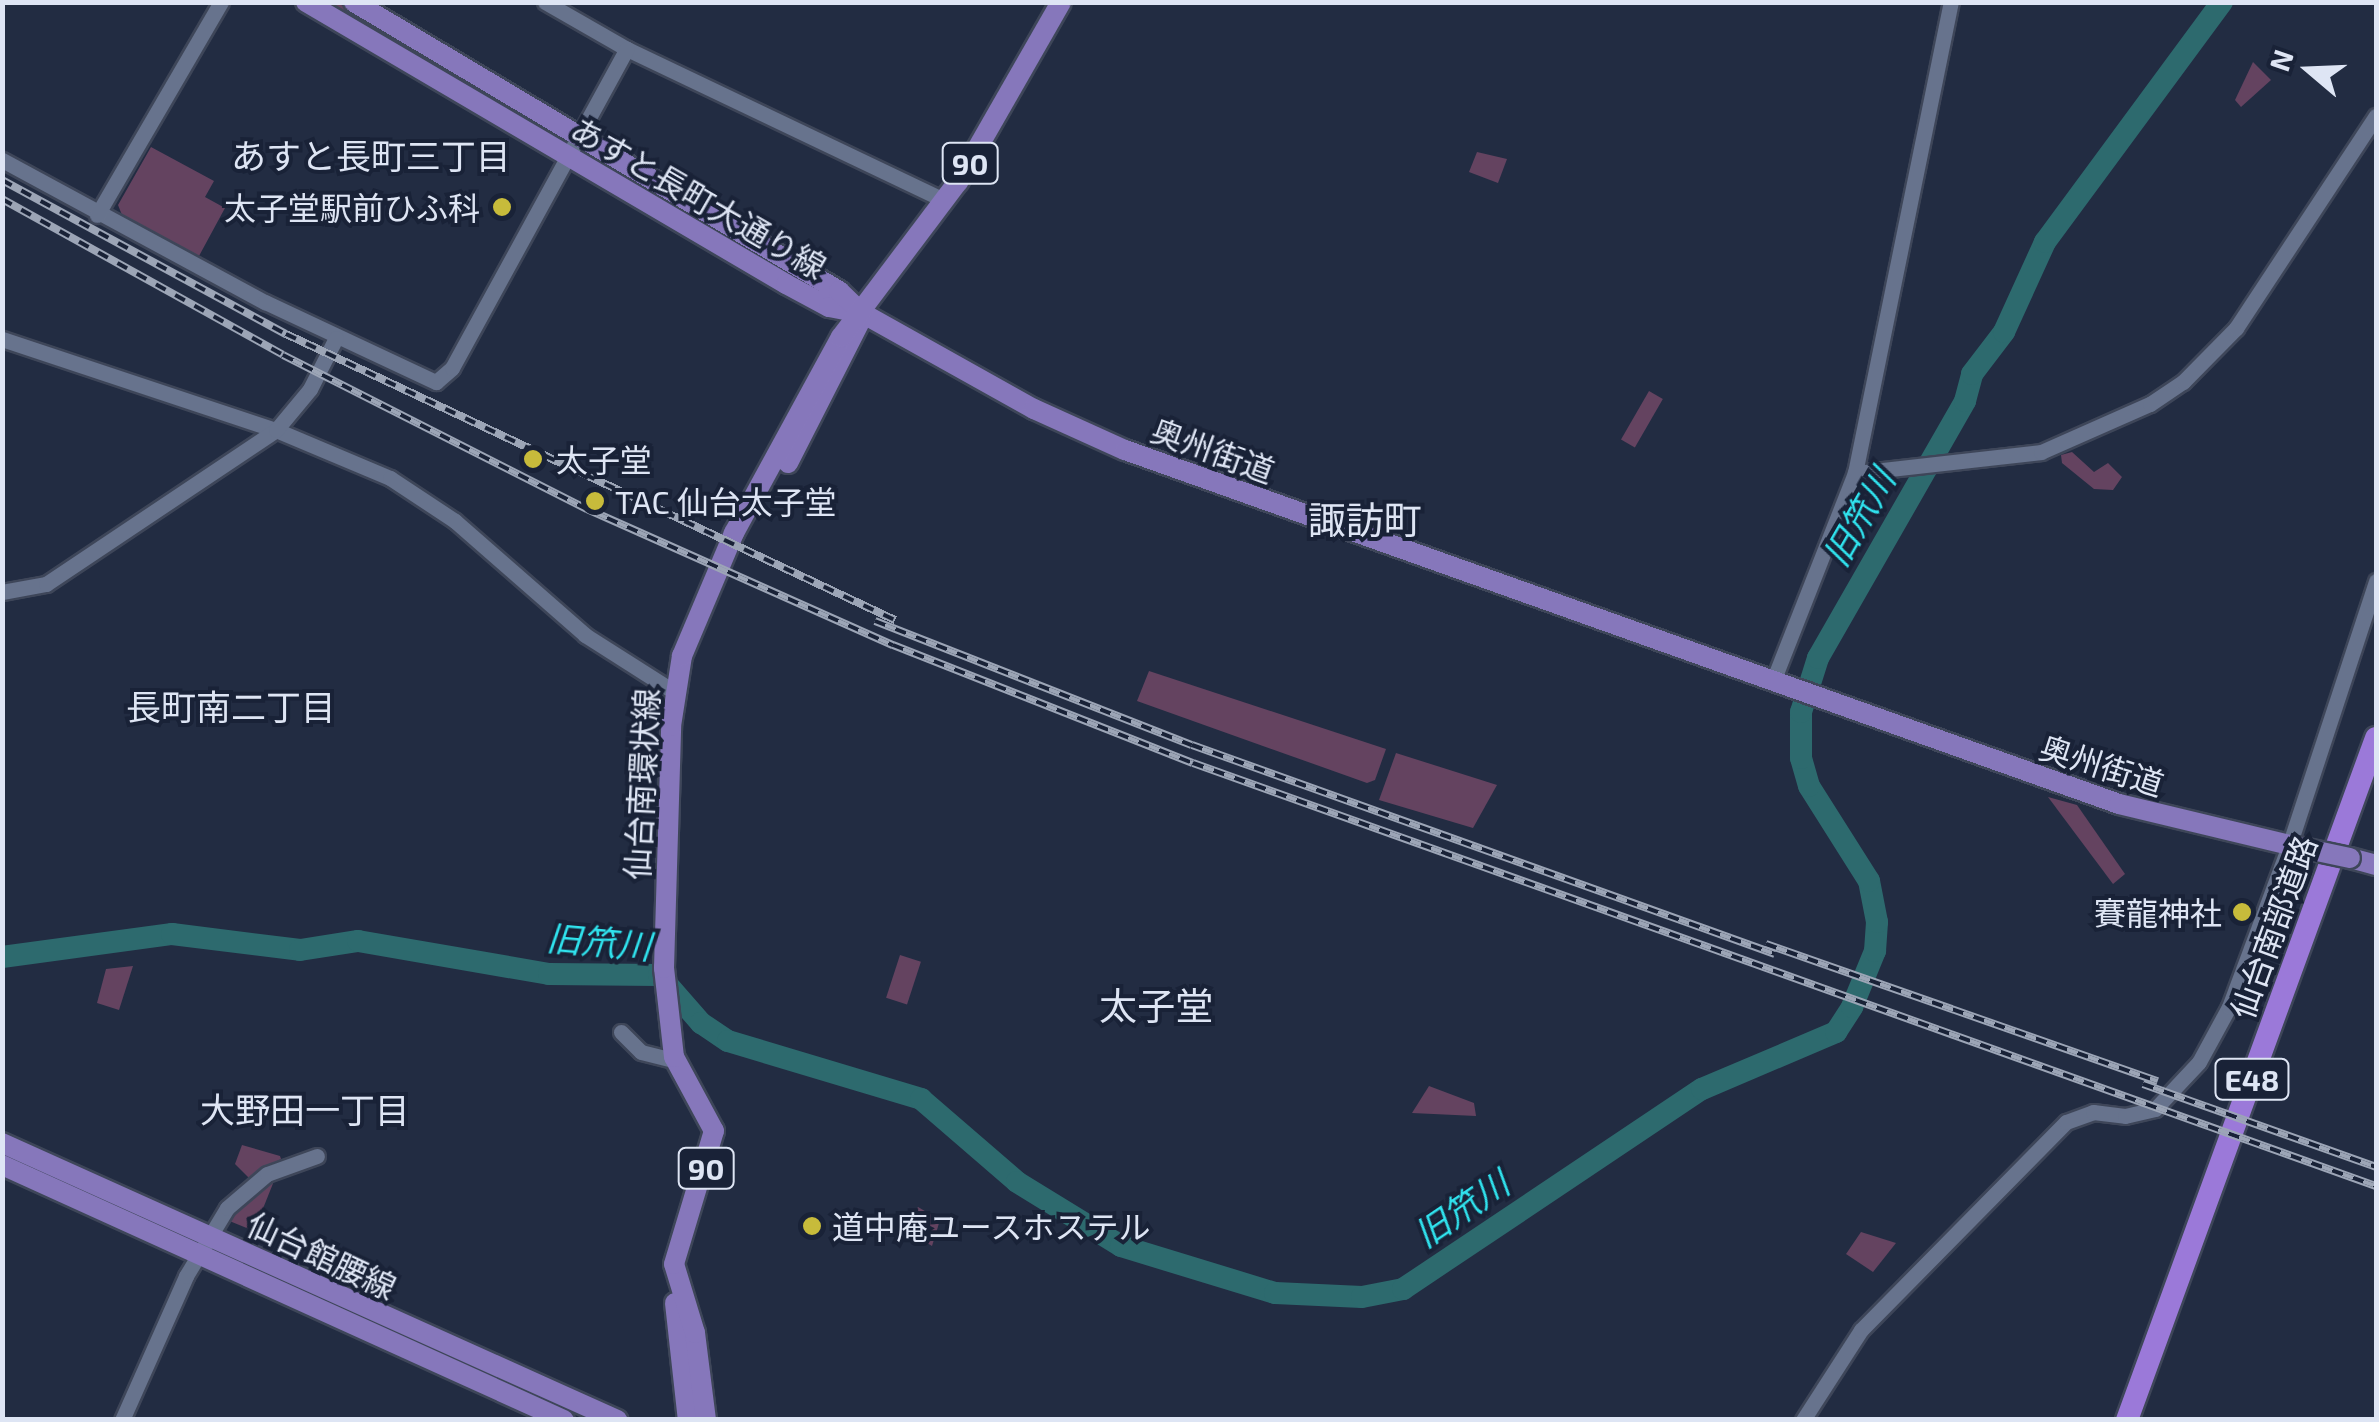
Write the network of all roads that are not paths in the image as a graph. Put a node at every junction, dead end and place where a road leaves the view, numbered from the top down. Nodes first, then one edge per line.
1 (221, 2) edge
2 (306, 2) edge
3 (354, 2) edge
4 (545, 2) edge
5 (1061, 2) edge
6 (1951, 2) edge
7 (626, 49) junction
8 (2376, 116) edge
9 (572, 146) junction
10 (2, 160) edge
11 (944, 200) junction
12 (98, 215) junction
13 (862, 313) junction
14 (336, 338) junction
15 (2, 339) edge
16 (276, 430) junction
17 (1856, 473) junction
18 (2376, 581) edge
19 (2, 592) edge
20 (1780, 683) junction
21 (673, 691) junction
22 (2376, 738) edge
23 (2293, 847) junction
24 (2376, 865) edge
25 (621, 1032) dead end
26 (676, 1061) junction
27 (2, 1142) edge
28 (317, 1156) dead end
29 (2, 1165) edge
30 (202, 1245) junction
31 (677, 1286) junction
32 (122, 1420) edge
33 (564, 1420) edge
34 (617, 1420) edge
35 (688, 1420) edge
36 (706, 1420) edge
37 (1803, 1420) edge
38 (2127, 1420) edge

1 - 12 street
2 - 9 main road, あすと長町大通り線
3 - 9 main road, あすと長町大通り線
4 - 7 street
5 - 11 main road, 仙台南環状線 / 90
6 - 17 street
7 - 9 street
7 - 11 street
8 - 17 street
9 - 13 main road, あすと長町大通り線
9 - 14 street
10 - 12 street
11 - 13 main road, 仙台南環状線 / 90
12 - 14 street
13 - 20 main road, 奥州街道
13 - 21 main road, 仙台南環状線 / 90
14 - 16 street
15 - 16 street
16 - 19 street
16 - 21 street
17 - 20 street
18 - 23 street
20 - 23 main road, 奥州街道
21 - 26 main road, 仙台南環状線 / 90
22 - 38 highway, 仙台南部道路 / E48
23 - 24 main road, 奥州街道, bridge
23 - 37 street
25 - 26 street
26 - 31 main road, 仙台南環状線 / 90
27 - 30 main road, 仙台館腰線
28 - 30 street
29 - 30 main road, 仙台館腰線
30 - 32 street
30 - 33 main road, 仙台館腰線
30 - 34 main road, 仙台館腰線
31 - 35 main road, 90
31 - 36 main road, 90

